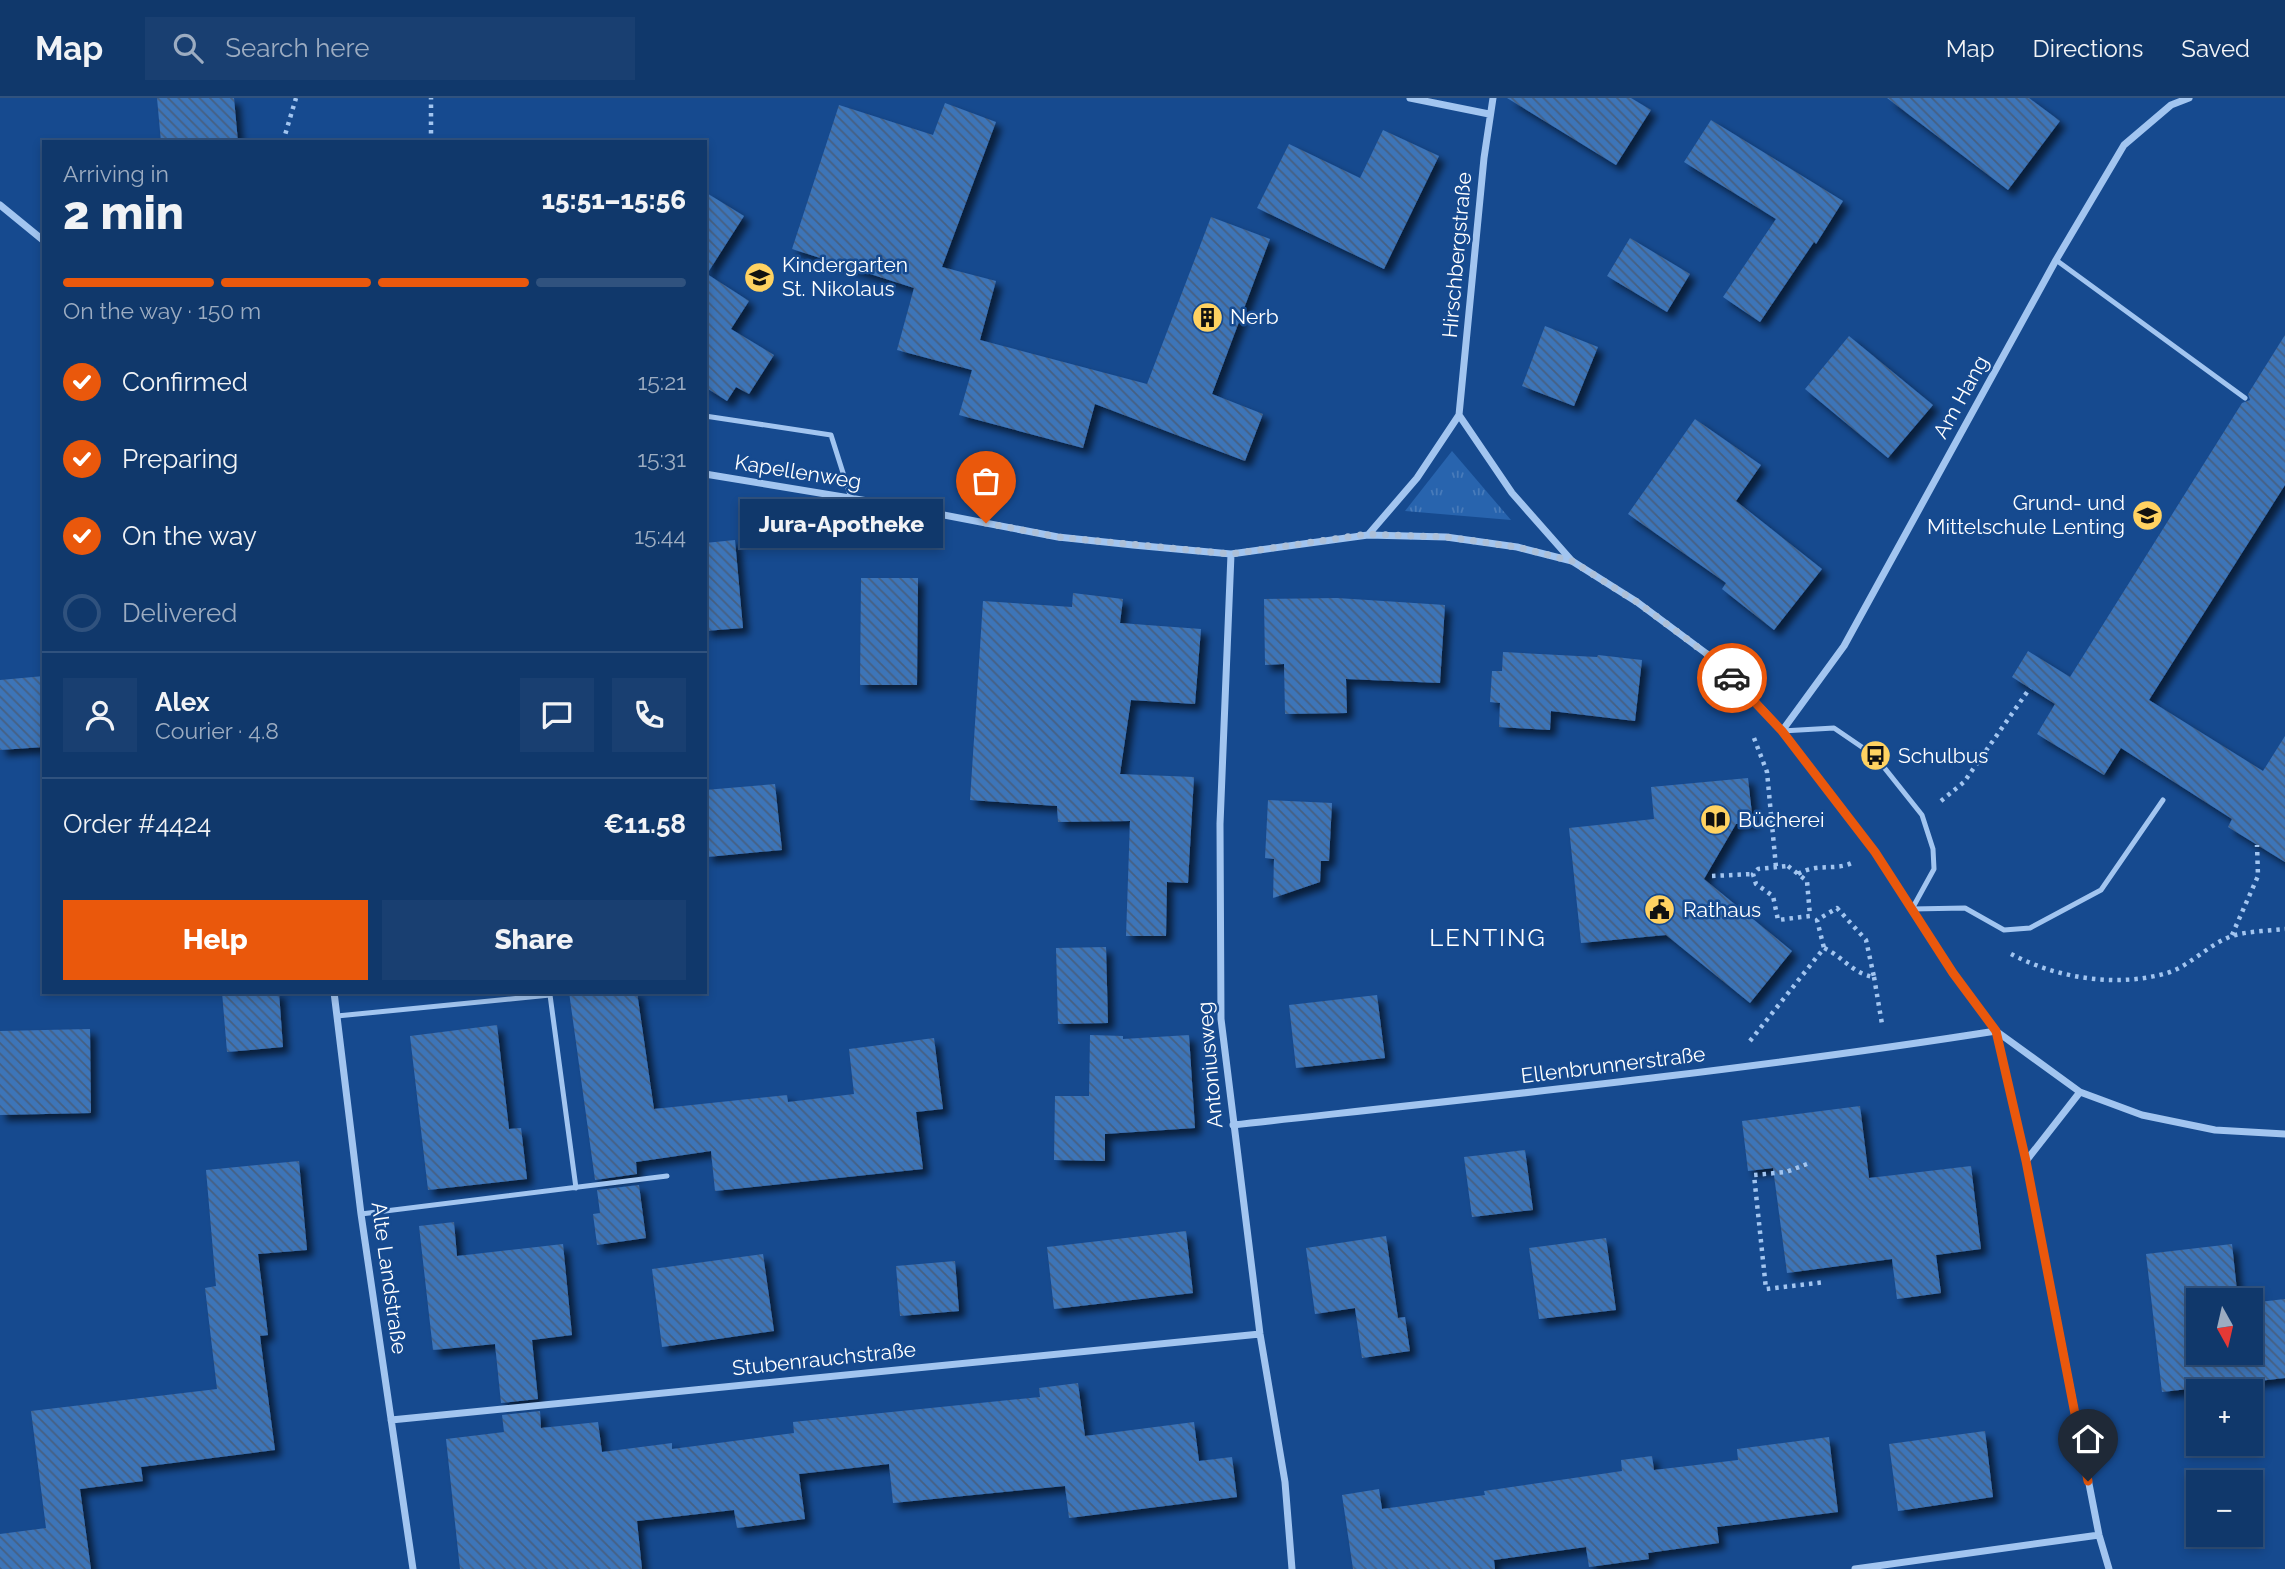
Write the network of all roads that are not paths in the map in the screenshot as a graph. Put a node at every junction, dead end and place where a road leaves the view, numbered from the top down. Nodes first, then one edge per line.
1 (1410, 98) edge
2 (1493, 98) edge
3 (2189, 98) edge
4 (1489, 114) junction
5 (0, 205) edge
6 (42, 240) edge
7 (2056, 260) junction
8 (2245, 398) dead end
9 (1459, 415) junction
10 (707, 416) edge
11 (707, 474) edge
12 (851, 498) junction
13 (1367, 534) junction
14 (1231, 554) junction
15 (1572, 561) junction
16 (1782, 731) junction
17 (2163, 800) dead end
18 (1912, 909) junction
19 (334, 994) edge
20 (337, 1016) junction
21 (1996, 1031) junction
22 (2080, 1092) junction
23 (1233, 1125) junction
24 (2285, 1134) edge
25 (2026, 1161) junction
26 (667, 1176) dead end
27 (576, 1188) junction
28 (361, 1214) junction
29 (1260, 1334) junction
30 (391, 1420) junction
31 (2099, 1535) junction
32 (413, 1569) edge
33 (1292, 1569) edge
34 (1855, 1569) edge
35 (2109, 1569) edge

1 - 4 street
2 - 4 street, Hirschbergstraße
3 - 7 street, Am Hang
4 - 9 street, Hirschbergstraße
5 - 6 street
7 - 8 lane
7 - 16 street, Am Hang
9 - 13 street, Hirschbergstraße
9 - 15 street
10 - 12 lane
11 - 12 street, Kapellenweg
12 - 14 street, Kapellenweg
13 - 14 street, Kapellenweg
13 - 15 street, Kapellenweg
14 - 23 street, Antoniusweg
15 - 16 street, Kapellenweg
16 - 18 street, Kapellenweg
16 - 18 lane
17 - 18 lane
18 - 21 street, Kapellenweg
19 - 20 street, Alte Landstraße
20 - 27 lane
20 - 28 street, Alte Landstraße
21 - 22 street
21 - 23 street, Ellenbrunnerstraße
21 - 25 street
22 - 24 street
22 - 25 street
23 - 29 street, Antoniusweg
25 - 31 street
26 - 27 lane
27 - 28 lane
28 - 30 street, Alte Landstraße
29 - 30 street, Stubenrauchstraße
29 - 33 street, Antoniusweg
30 - 32 street, Alte Landstraße
31 - 34 street
31 - 35 street

